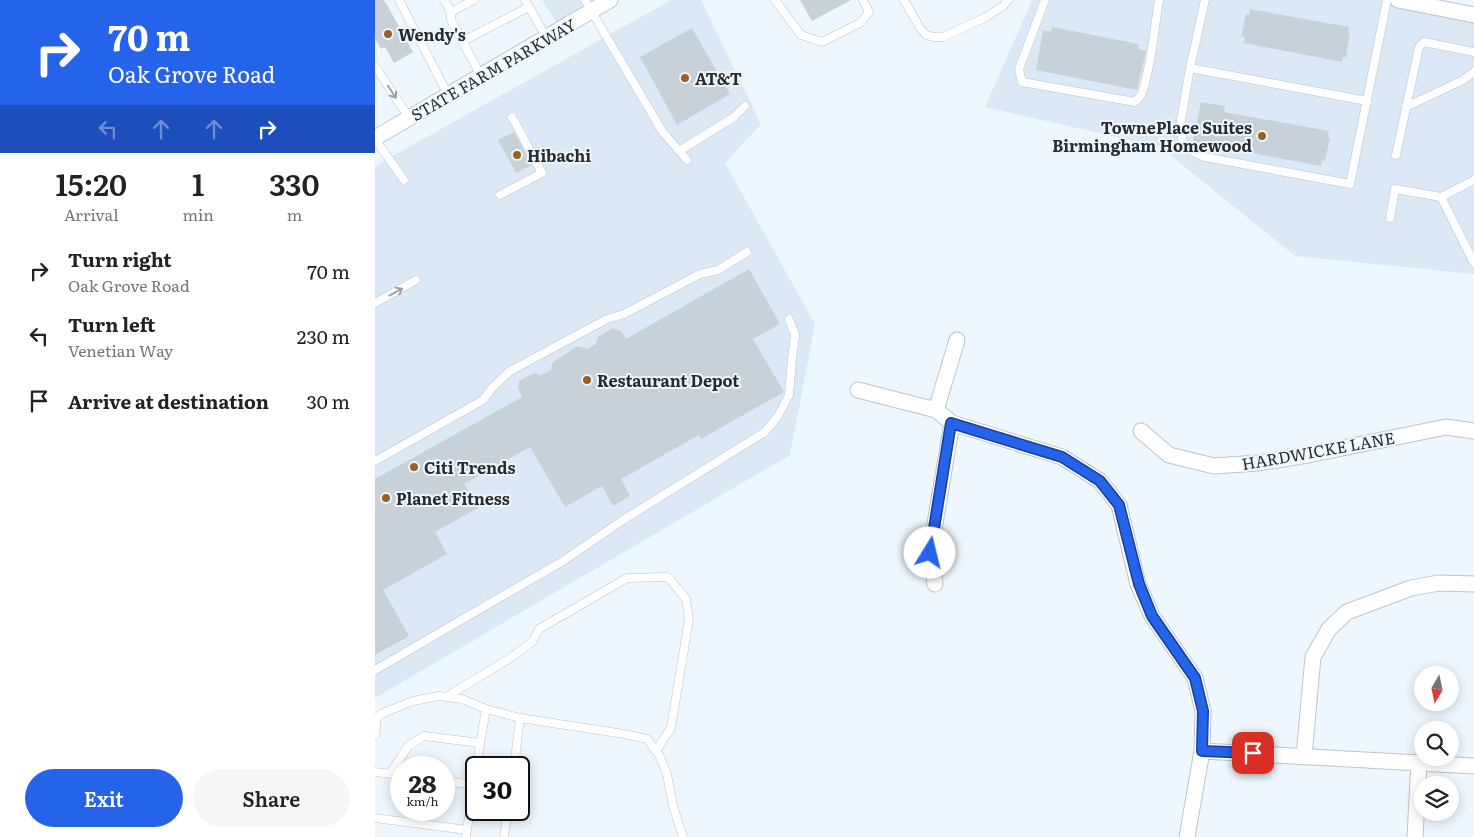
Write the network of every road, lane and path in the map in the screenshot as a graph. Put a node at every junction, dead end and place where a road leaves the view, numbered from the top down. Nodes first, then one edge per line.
1 (399, 0) edge
2 (444, 0) edge
3 (474, 0) edge
4 (610, 0) edge
5 (775, 0) edge
6 (863, 0) edge
7 (904, 0) edge
8 (1008, 0) edge
9 (1045, 0) edge
10 (1159, 0) edge
11 (1205, 0) edge
12 (1387, 0) edge
13 (1398, 0) edge
14 (527, 3) edge
15 (588, 6) edge
16 (451, 12) junction
17 (1474, 14) edge
18 (547, 37) junction
19 (463, 41) junction
20 (1474, 52) edge
21 (375, 66) edge
22 (1190, 68) junction
23 (1474, 72) edge
24 (481, 76) junction
25 (448, 95) junction
26 (1367, 101) junction
27 (745, 106) dead end
28 (1406, 106) junction
29 (512, 117) dead end
30 (409, 118) junction
31 (375, 138) edge
32 (679, 151) junction
33 (1396, 155) dead end
34 (687, 160) dead end
35 (403, 180) dead end
36 (1474, 180) edge
37 (500, 195) dead end
38 (1441, 197) junction
39 (1390, 218) dead end
40 (747, 252) dead end
41 (1474, 263) edge
42 (416, 280) dead end
43 (375, 304) edge
44 (789, 319) dead end
45 (957, 340) dead end
46 (858, 390) dead end
47 (936, 410) junction
48 (951, 423) junction
49 (1141, 431) dead end
50 (1474, 431) edge
51 (375, 461) edge
52 (935, 584) dead end
53 (1474, 584) edge
54 (375, 670) edge
55 (446, 697) junction
56 (486, 709) junction
57 (376, 718) edge
58 (520, 718) junction
59 (375, 735) edge
60 (480, 743) junction
61 (657, 751) junction
62 (1202, 751) junction
63 (402, 756) edge
64 (478, 756) edge
65 (515, 756) edge
66 (1304, 756) junction
67 (1414, 762) edge
68 (1459, 765) edge
69 (1419, 766) edge
70 (1474, 766) edge
71 (375, 772) edge
72 (390, 774) edge
73 (375, 818) edge
74 (468, 821) edge
75 (506, 821) edge
76 (466, 834) edge
77 (504, 837) edge
78 (683, 837) edge
79 (1187, 837) edge
80 (1415, 837) edge

1 - 25 lane
2 - 16 lane
3 - 16 lane
4 - 15 street, STATE FARM PARKWAY
5 - 6 lane
7 - 8 lane
9 - 10 lane
11 - 22 lane
12 - 26 lane
13 - 17 street
14 - 18 lane
14 - 19 lane
15 - 18 street, STATE FARM PARKWAY
15 - 32 lane
16 - 19 lane
18 - 24 street, STATE FARM PARKWAY
19 - 24 lane
20 - 28 lane
21 -> 30 lane
22 - 26 lane
22 - 26 lane
23 - 28 lane
24 - 25 street, STATE FARM PARKWAY
25 - 30 street, STATE FARM PARKWAY
27 - 32 lane
28 - 33 lane
29 - 37 lane
30 - 31 street, STATE FARM PARKWAY
31 - 35 lane
32 - 34 lane
36 - 38 lane
38 - 39 lane
38 - 41 lane
40 - 51 lane
43 -> 42 lane
44 - 54 lane
45 - 47 street
46 - 47 street
47 - 48 street
48 - 52 street
48 - 62 street
49 - 50 street, HARDWICKE LANE
53 - 66 street
55 - 56 lane
55 - 57 lane
55 - 61 lane
56 - 58 lane
56 - 60 lane
57 - 59 lane
58 - 61 lane
58 - 65 lane
60 - 63 lane
60 - 64 lane
61 - 78 lane
62 - 66 street
62 - 79 street
66 - 67 street
68 - 70 street
69 - 80 street
71 - 72 lane
73 - 76 lane
74 - 76 lane
75 - 77 lane

